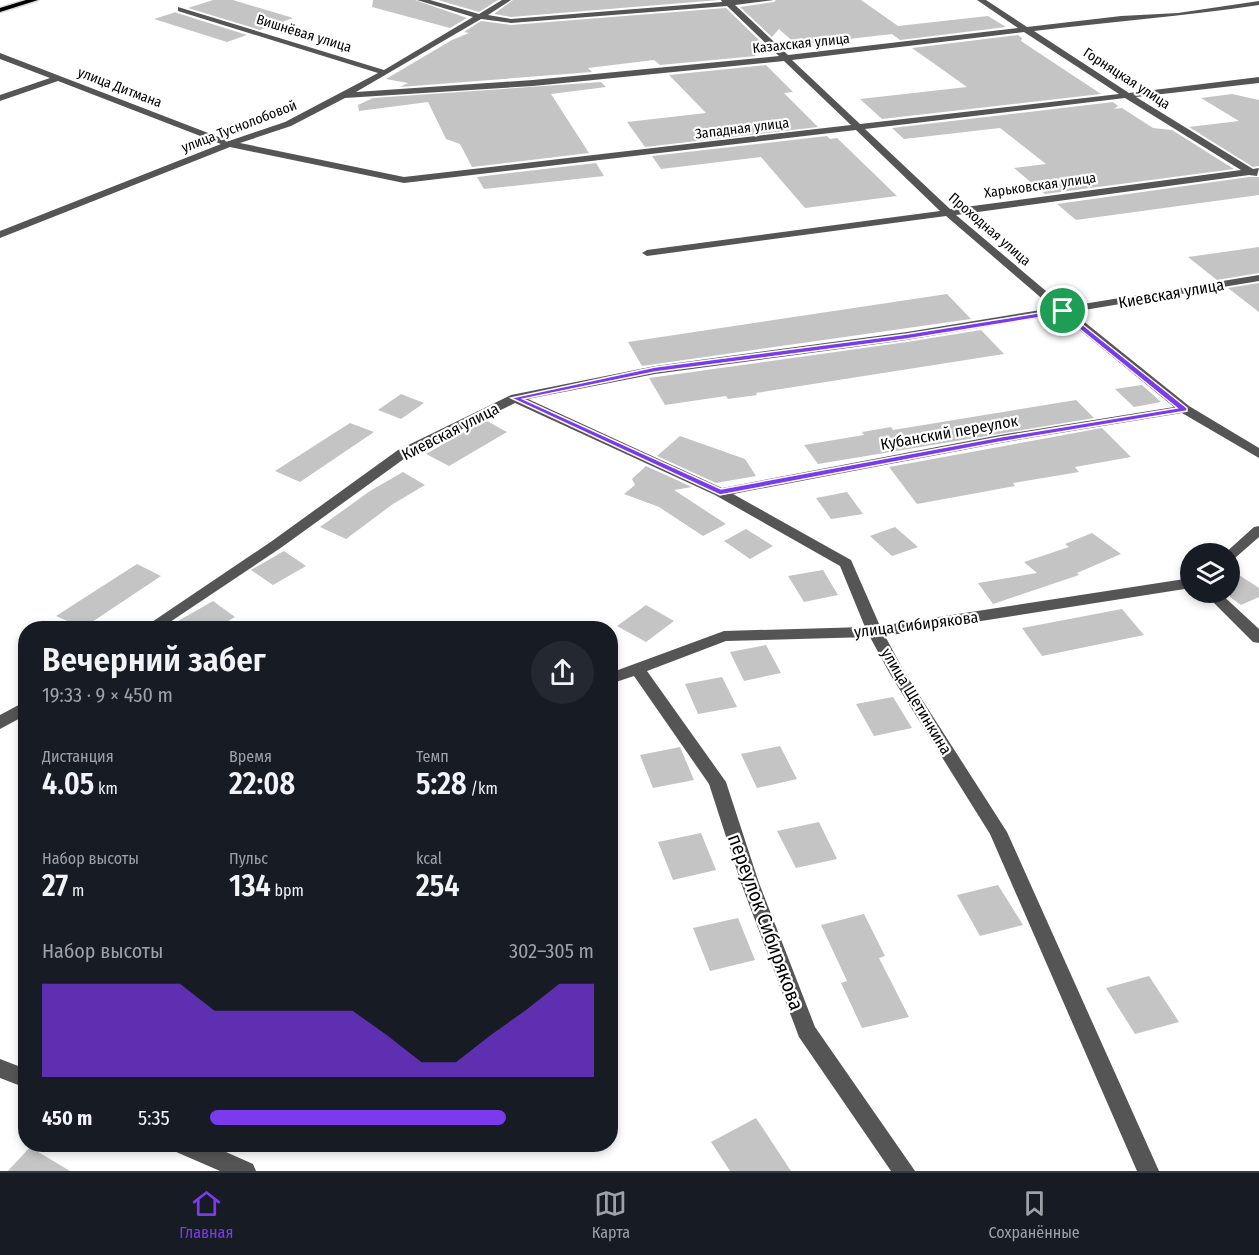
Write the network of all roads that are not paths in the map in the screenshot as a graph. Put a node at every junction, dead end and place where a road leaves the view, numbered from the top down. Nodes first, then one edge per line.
1 (34, 0) edge
2 (421, 0) edge
3 (507, 0) edge
4 (770, 0) edge
5 (981, 0) edge
6 (727, 2) edge
7 (1259, 3) edge
8 (181, 9) dead end
9 (0, 10) edge
10 (479, 16) junction
11 (1029, 30) junction
12 (0, 56) edge
13 (786, 58) junction
14 (385, 73) junction
15 (59, 78) junction
16 (1259, 80) edge
17 (344, 95) junction
18 (1128, 96) junction
19 (0, 98) edge
20 (856, 128) junction
21 (230, 144) junction
22 (1256, 173) edge
23 (947, 212) junction
24 (0, 236) edge
25 (647, 254) dead end
26 (1259, 278) edge
27 (1063, 311) junction
28 (515, 398) junction
29 (1184, 409) junction
30 (1259, 454) edge
31 (720, 492) junction
32 (1259, 530) edge
33 (1240, 546) edge
34 (1180, 585) edge
35 (1222, 603) edge
36 (162, 621) edge
37 (875, 632) junction
38 (1259, 638) edge
39 (637, 669) junction
40 (618, 676) edge
41 (18, 712) edge
42 (0, 723) edge
43 (0, 1068) edge
44 (18, 1076) edge
45 (201, 1152) edge
46 (245, 1171) edge
47 (903, 1171) edge
48 (1148, 1171) edge

1 - 9 main road
2 - 10 street
3 - 10 street, улица Туснолобовой
4 - 6 street
5 - 11 street, Горняцкая улица
6 - 10 street
6 - 13 street, Проходная улица
7 - 11 street, Казахская улица
8 - 14 street, Вишнёвая улица
10 - 14 street, улица Туснолобовой
11 - 13 street, Казахская улица
11 - 18 street, Горняцкая улица
12 - 15 street, улица Дитмана
13 - 17 street, Казахская улица
13 - 20 street, Проходная улица
14 - 17 street, улица Туснолобовой
15 - 19 street
15 - 21 street, улица Дитмана
16 - 18 street, Западная улица
17 - 21 street, улица Туснолобовой
18 - 20 street, Западная улица
18 - 22 street, Горняцкая улица
20 - 21 street, Западная улица
20 - 23 street, Проходная улица
21 - 24 street, улица Туснолобовой
22 - 23 street, Харьковская улица
23 - 25 street, Харьковская улица
23 - 27 street, Проходная улица
26 - 27 street, Киевская улица
27 - 28 street, Киевская улица
27 - 29 street, Проходная улица
28 - 31 street, улица Щетинкина
28 - 36 street, Киевская улица
29 - 30 street, Проходная улица
29 - 31 street, Кубанский переулок
31 - 37 street, улица Щетинкина
32 - 33 street
34 - 37 street, улица Сибирякова
35 - 38 street
37 - 39 street, улица Сибирякова
37 - 48 street, улица Щетинкина
39 - 40 street, улица Сибирякова
39 - 47 street, переулок Сибирякова
41 - 42 street
43 - 44 street
45 - 46 street

